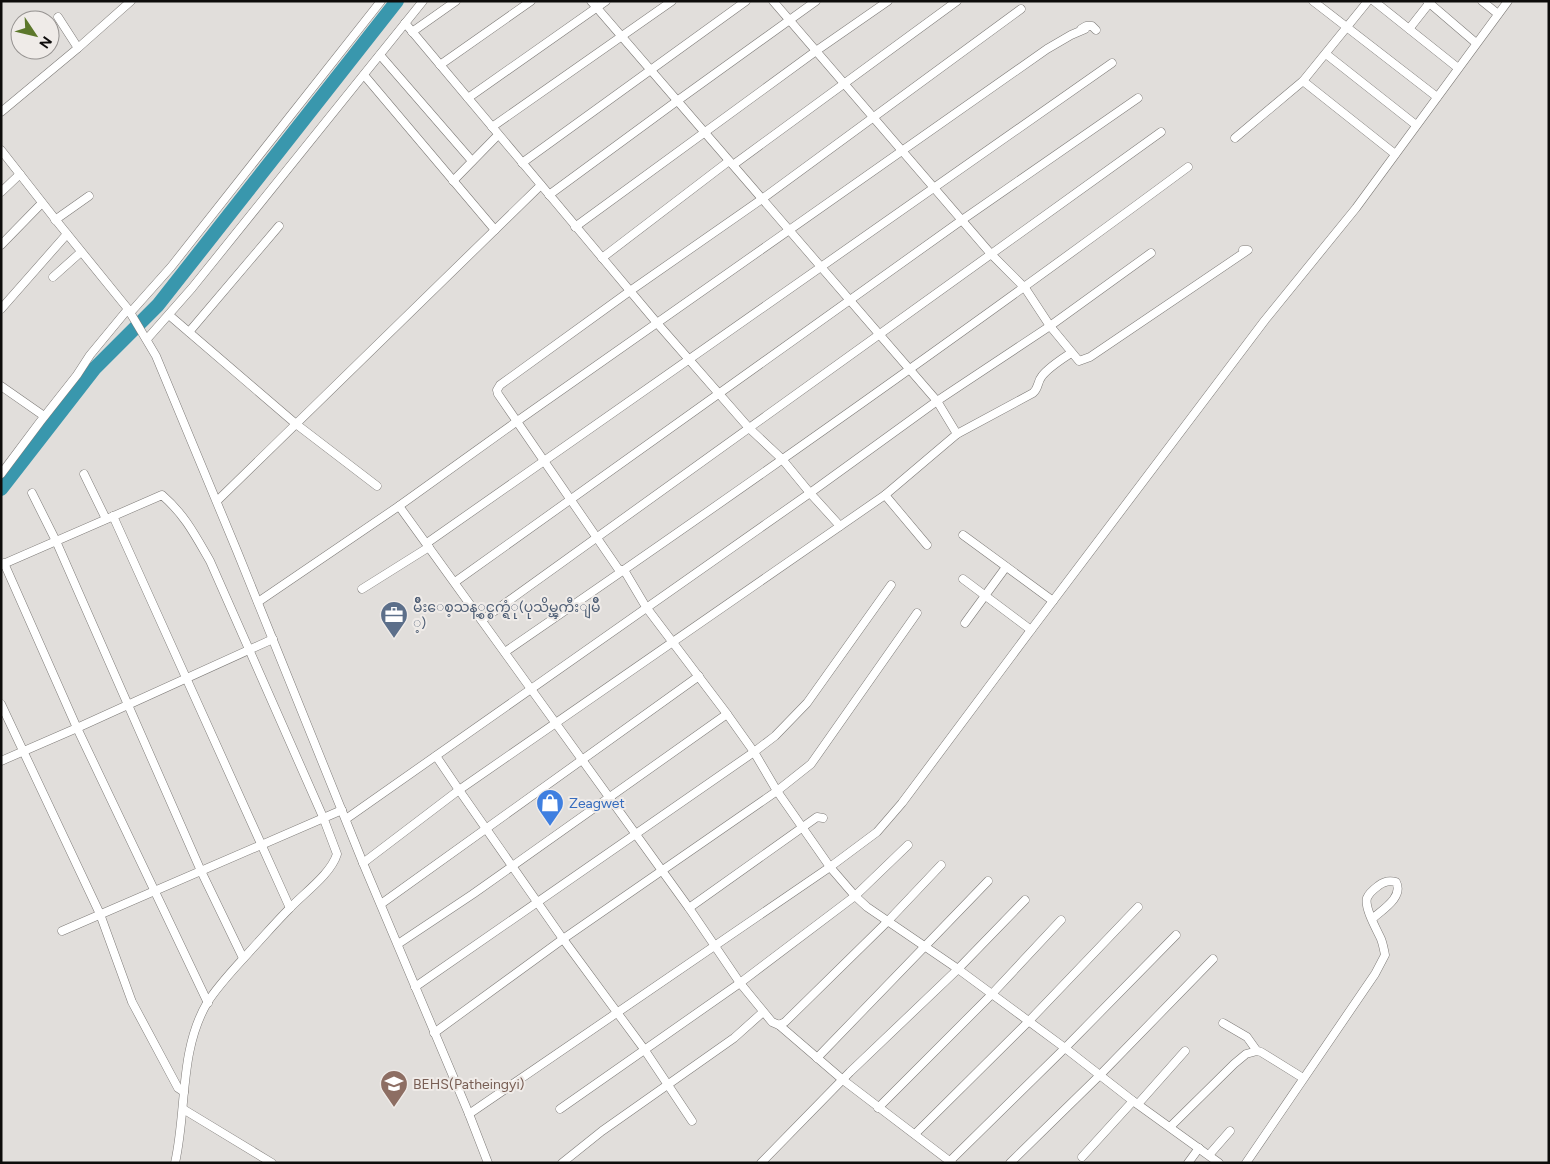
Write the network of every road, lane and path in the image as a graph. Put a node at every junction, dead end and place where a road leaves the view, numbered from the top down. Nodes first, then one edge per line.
1 (131, 1) edge
2 (381, 1) edge
3 (423, 1) edge
4 (456, 1) edge
5 (531, 1) edge
6 (591, 1) edge
7 (606, 1) edge
8 (672, 1) edge
9 (746, 1) edge
10 (772, 1) edge
11 (816, 1) edge
12 (888, 1) edge
13 (958, 1) edge
14 (1313, 1) edge
15 (1368, 1) edge
16 (1374, 1) edge
17 (1482, 1) edge
18 (1508, 1) edge
19 (1429, 2) edge
20 (597, 8) junction
21 (1021, 8) dead end
22 (1498, 14) junction
23 (60, 20) edge
24 (789, 20) junction
25 (405, 23) junction
26 (1347, 28) junction
27 (1409, 29) junction
28 (1096, 30) dead end
29 (412, 32) junction
30 (622, 36) junction
31 (1476, 43) junction
32 (78, 48) junction
33 (816, 51) junction
34 (1326, 54) junction
35 (380, 55) junction
36 (1112, 63) dead end
37 (440, 65) junction
38 (1458, 68) junction
39 (650, 70) junction
40 (364, 75) junction
41 (1303, 81) junction
42 (844, 84) junction
43 (1437, 97) junction
44 (468, 98) junction
45 (1138, 98) dead end
46 (677, 100) junction
47 (1, 112) edge
48 (873, 118) junction
49 (1416, 125) junction
50 (492, 127) junction
51 (1161, 132) dead end
52 (705, 133) junction
53 (498, 135) junction
54 (1234, 138) dead end
55 (1, 150) edge
56 (902, 151) junction
57 (1395, 154) junction
58 (472, 162) junction
59 (522, 163) junction
60 (731, 163) junction
61 (1188, 166) dead end
62 (20, 174) junction
63 (454, 181) junction
64 (541, 185) junction
65 (934, 188) junction
66 (1, 192) edge
67 (549, 195) junction
68 (89, 196) dead end
69 (762, 199) junction
70 (42, 203) junction
71 (55, 220) junction
72 (962, 220) junction
73 (279, 226) dead end
74 (576, 226) junction
75 (495, 230) junction
76 (789, 230) junction
77 (67, 234) junction
78 (1, 245) edge
79 (1243, 250) dead end
80 (82, 252) junction
81 (1151, 253) dead end
82 (991, 254) junction
83 (602, 258) junction
84 (822, 268) junction
85 (53, 277) dead end
86 (1024, 288) junction
87 (630, 291) junction
88 (850, 300) junction
89 (1, 308) edge
90 (130, 313) junction
91 (168, 315) junction
92 (657, 323) junction
93 (1050, 326) junction
94 (189, 332) junction
95 (880, 334) junction
96 (145, 337) junction
97 (1071, 352) junction
98 (690, 360) junction
99 (910, 370) junction
100 (1, 386) edge
101 (719, 394) junction
102 (938, 401) junction
103 (44, 416) junction
104 (516, 422) junction
105 (296, 424) junction
106 (749, 428) junction
107 (957, 434) junction
108 (782, 459) junction
109 (544, 461) junction
110 (1, 474) edge
111 (84, 474) dead end
112 (377, 486) dead end
113 (32, 493) dead end
114 (810, 493) junction
115 (885, 495) junction
116 (570, 500) junction
117 (217, 501) junction
118 (399, 506) junction
119 (110, 518) junction
120 (840, 526) junction
121 (963, 535) dead end
122 (597, 537) junction
123 (56, 541) junction
124 (428, 545) junction
125 (927, 545) dead end
126 (3, 564) edge
127 (1006, 567) junction
128 (624, 570) junction
129 (962, 580) dead end
130 (455, 582) junction
131 (891, 585) dead end
132 (362, 589) dead end
133 (985, 596) junction
134 (1053, 601) junction
135 (258, 602) junction
136 (646, 607) junction
137 (917, 613) dead end
138 (482, 620) junction
139 (965, 623) dead end
140 (1031, 630) junction
141 (273, 639) junction
142 (672, 641) junction
143 (250, 649) junction
144 (505, 652) junction
145 (698, 676) junction
146 (187, 678) junction
147 (532, 688) junction
148 (1, 704) edge
149 (129, 705) junction
150 (727, 714) junction
151 (556, 722) junction
152 (78, 728) junction
153 (23, 752) junction
154 (754, 752) junction
155 (436, 756) junction
156 (1, 761) edge
157 (582, 761) junction
158 (459, 790) junction
159 (777, 791) junction
160 (609, 798) junction
161 (339, 811) junction
162 (325, 816) junction
163 (822, 818) dead end
164 (346, 819) junction
165 (803, 828) junction
166 (487, 829) junction
167 (635, 834) junction
168 (261, 844) junction
169 (908, 845) dead end
170 (364, 863) junction
171 (513, 865) junction
172 (941, 865) dead end
173 (830, 867) junction
174 (201, 871) junction
175 (661, 871) junction
176 (988, 881) dead end
177 (154, 890) junction
178 (854, 896) junction
179 (1025, 900) dead end
180 (538, 902) junction
181 (381, 904) junction
182 (290, 908) junction
183 (689, 908) junction
184 (1138, 908) dead end
185 (100, 914) junction
186 (1372, 919) junction
187 (1060, 920) dead end
188 (888, 921) junction
189 (62, 931) dead end
190 (1176, 935) dead end
191 (563, 939) junction
192 (398, 944) junction
193 (714, 945) junction
194 (925, 948) junction
195 (244, 958) junction
196 (1213, 959) dead end
197 (958, 969) junction
198 (740, 983) junction
199 (415, 987) junction
200 (991, 995) junction
201 (208, 1003) junction
202 (763, 1012) junction
203 (617, 1013) junction
204 (1028, 1022) junction
205 (1223, 1023) dead end
206 (779, 1025) junction
207 (434, 1033) junction
208 (1065, 1048) junction
209 (644, 1049) junction
210 (1186, 1051) dead end
211 (1257, 1051) junction
212 (817, 1058) junction
213 (1100, 1075) junction
214 (1303, 1078) junction
215 (843, 1080) junction
216 (667, 1085) junction
217 (184, 1092) junction
218 (1136, 1103) junction
219 (878, 1108) junction
220 (183, 1109) junction
221 (560, 1109) dead end
222 (469, 1114) junction
223 (692, 1121) dead end
224 (1170, 1127) junction
225 (1230, 1131) dead end
226 (915, 1134) junction
227 (1199, 1148) junction
228 (1209, 1155) junction
229 (1082, 1157) dead end
230 (764, 1162) edge
231 (951, 1162) edge
232 (175, 1163) edge
233 (272, 1163) edge
234 (488, 1163) edge
235 (562, 1163) edge
236 (1010, 1163) edge
237 (1188, 1163) edge
238 (1219, 1163) edge
239 (1246, 1163) edge

1 - 32 street
2 - 90 street
3 - 25 street
4 - 29 street
5 - 37 street
6 - 20 street
7 - 20 street
8 - 30 street
9 - 39 street
10 - 24 street
11 - 24 street
12 - 33 street
13 - 42 street
14 - 26 street
15 - 26 street
16 - 27 street
17 - 22 street
18 - 22 street
19 - 27 street
19 - 31 street
20 - 30 street
20 - 44 street
21 - 48 street
22 - 31 street
23 - 32 street
24 - 33 street
24 - 46 street
25 - 29 street
25 - 35 street
26 - 34 street
26 - 43 street
27 - 38 street
28 - 56 street
29 - 37 street
30 - 39 street
30 - 50 street
31 - 38 street
32 - 47 street
33 - 42 street
33 - 52 street
34 - 41 street
34 - 49 street
35 - 40 street
35 - 58 street
36 - 65 street
37 - 44 street
38 - 43 street
39 - 46 street
39 - 59 street
40 - 63 street
40 - 91 street
41 - 54 street
41 - 57 street
42 - 48 street
42 - 60 street
43 - 49 street
44 - 50 street
45 - 72 street
46 - 52 street
46 - 67 street
48 - 56 street
48 - 69 street
49 - 57 street
50 - 53 street
51 - 82 street
52 - 60 street
52 - 74 street
53 - 58 street
53 - 59 street
55 - 62 street
56 - 65 street
56 - 76 street
57 - 134 street
58 - 63 street
59 - 64 street
60 - 69 street
60 - 83 street
61 - 86 street
62 - 66 street
62 - 70 street
63 - 75 street
64 - 67 street
64 - 75 street
65 - 72 street
65 - 84 street
67 - 74 street
68 - 71 street
69 - 76 street
69 - 87 street
70 - 71 street
70 - 78 street
71 - 77 street
72 - 82 street
72 - 88 street
73 - 94 street
74 - 83 street
75 - 105 street
76 - 84 street
76 - 92 street
77 - 80 street
77 - 89 street
79 - 97 street
80 - 85 street
80 - 90 street
81 - 93 street
82 - 86 street
82 - 95 street
83 - 87 street
84 - 88 street
84 - 98 street
86 - 93 street
86 - 99 street
87 - 92 street
87 - 104 street
88 - 95 street
88 - 101 street
90 - 96 street
90 - 103 street
91 - 94 street
91 - 96 street
92 - 98 street
92 - 104 street
93 - 97 street
93 - 102 street
94 - 105 street
95 - 99 street
95 - 106 street
96 - 117 street
97 - 107 street
98 - 101 street
98 - 109 street
99 - 102 street
99 - 108 street
100 - 103 street
101 - 106 street
101 - 116 street
102 - 107 street
102 - 114 street
103 - 110 street
104 - 109 street
104 - 118 street
105 - 112 street
105 - 117 street
106 - 108 street
106 - 122 street
107 - 115 street
108 - 114 street
108 - 128 street
109 - 116 street
109 - 124 street
111 - 119 street
113 - 123 street
114 - 120 street
114 - 136 street
115 - 120 street
115 - 125 street
116 - 122 street
116 - 130 street
117 - 135 street
118 - 124 street
118 - 135 street
119 - 123 street
119 - 143 street
119 - 146 street
120 - 142 street
121 - 127 street
122 - 128 street
122 - 138 street
123 - 126 street
123 - 149 street
124 - 130 street
124 - 132 street
126 - 152 street
127 - 133 street
127 - 134 street
128 - 136 street
128 - 144 street
129 - 133 street
130 - 138 street
131 - 154 street
133 - 139 street
133 - 140 street
134 - 140 street
135 - 141 street
136 - 142 street
136 - 147 street
137 - 159 street
138 - 144 street
140 - 173 street
141 - 143 street
141 - 161 street
142 - 145 street
142 - 151 street
143 - 146 street
143 - 162 street
144 - 147 street
145 - 150 street
145 - 157 street
146 - 149 street
146 - 168 street
147 - 151 street
147 - 155 street
148 - 153 street
149 - 152 street
149 - 174 street
150 - 154 street
150 - 160 street
151 - 157 street
151 - 158 street
152 - 153 street
152 - 177 street
153 - 156 street
153 - 185 street
154 - 159 street
154 - 167 street
155 - 158 street
155 - 164 street
157 - 160 street
157 - 166 street
158 - 166 street
158 - 170 street
159 - 165 street
159 - 175 street
160 - 167 street
160 - 171 street
161 - 162 street
161 - 164 street
162 - 168 street
162 - 182 street
163 - 165 street
164 - 170 street
165 - 173 street
165 - 183 street
166 - 171 street
166 - 181 street
167 - 175 street
167 - 180 street
168 - 174 street
168 - 182 street
169 - 178 street
170 - 181 street
171 - 180 street
171 - 192 street
172 - 188 street
173 - 178 street
173 - 193 street
174 - 177 street
174 - 195 street
175 - 183 street
175 - 191 street
176 - 194 street
177 - 185 street
177 - 201 street
178 - 188 street
178 - 198 street
179 - 197 street
180 - 191 street
180 - 199 street
181 - 192 street
182 - 195 street
183 - 193 street
184 - 204 street
185 - 189 street
185 - 217 street
186 - 186 street
186 - 214 street
187 - 200 street
188 - 194 street
188 - 206 street
190 - 208 street
191 - 203 street
191 - 207 street
192 - 199 street
193 - 198 street
193 - 203 street
194 - 197 street
194 - 212 street
195 - 201 street
196 - 213 street
197 - 200 street
197 - 215 street
198 - 202 street
198 - 209 street
199 - 207 street
200 - 204 street
200 - 219 street
201 - 217 street
202 - 206 street
202 - 216 street
203 - 209 street
203 - 222 street
204 - 208 street
204 - 226 street
205 - 211 street
206 - 212 street
207 - 222 street
208 - 213 street
208 - 231 street
209 - 216 street
209 - 221 street
210 - 218 street
211 - 214 street
211 - 224 street
212 - 215 street
213 - 218 street
213 - 236 street
214 - 239 street
215 - 219 street
215 - 230 street
216 - 223 street
216 - 235 street
217 - 220 street
218 - 224 street
218 - 229 street
219 - 226 street
220 - 232 street
220 - 233 street
222 - 234 street
224 - 227 street
225 - 228 street
226 - 231 street
227 - 228 street
227 - 237 street
228 - 238 street

